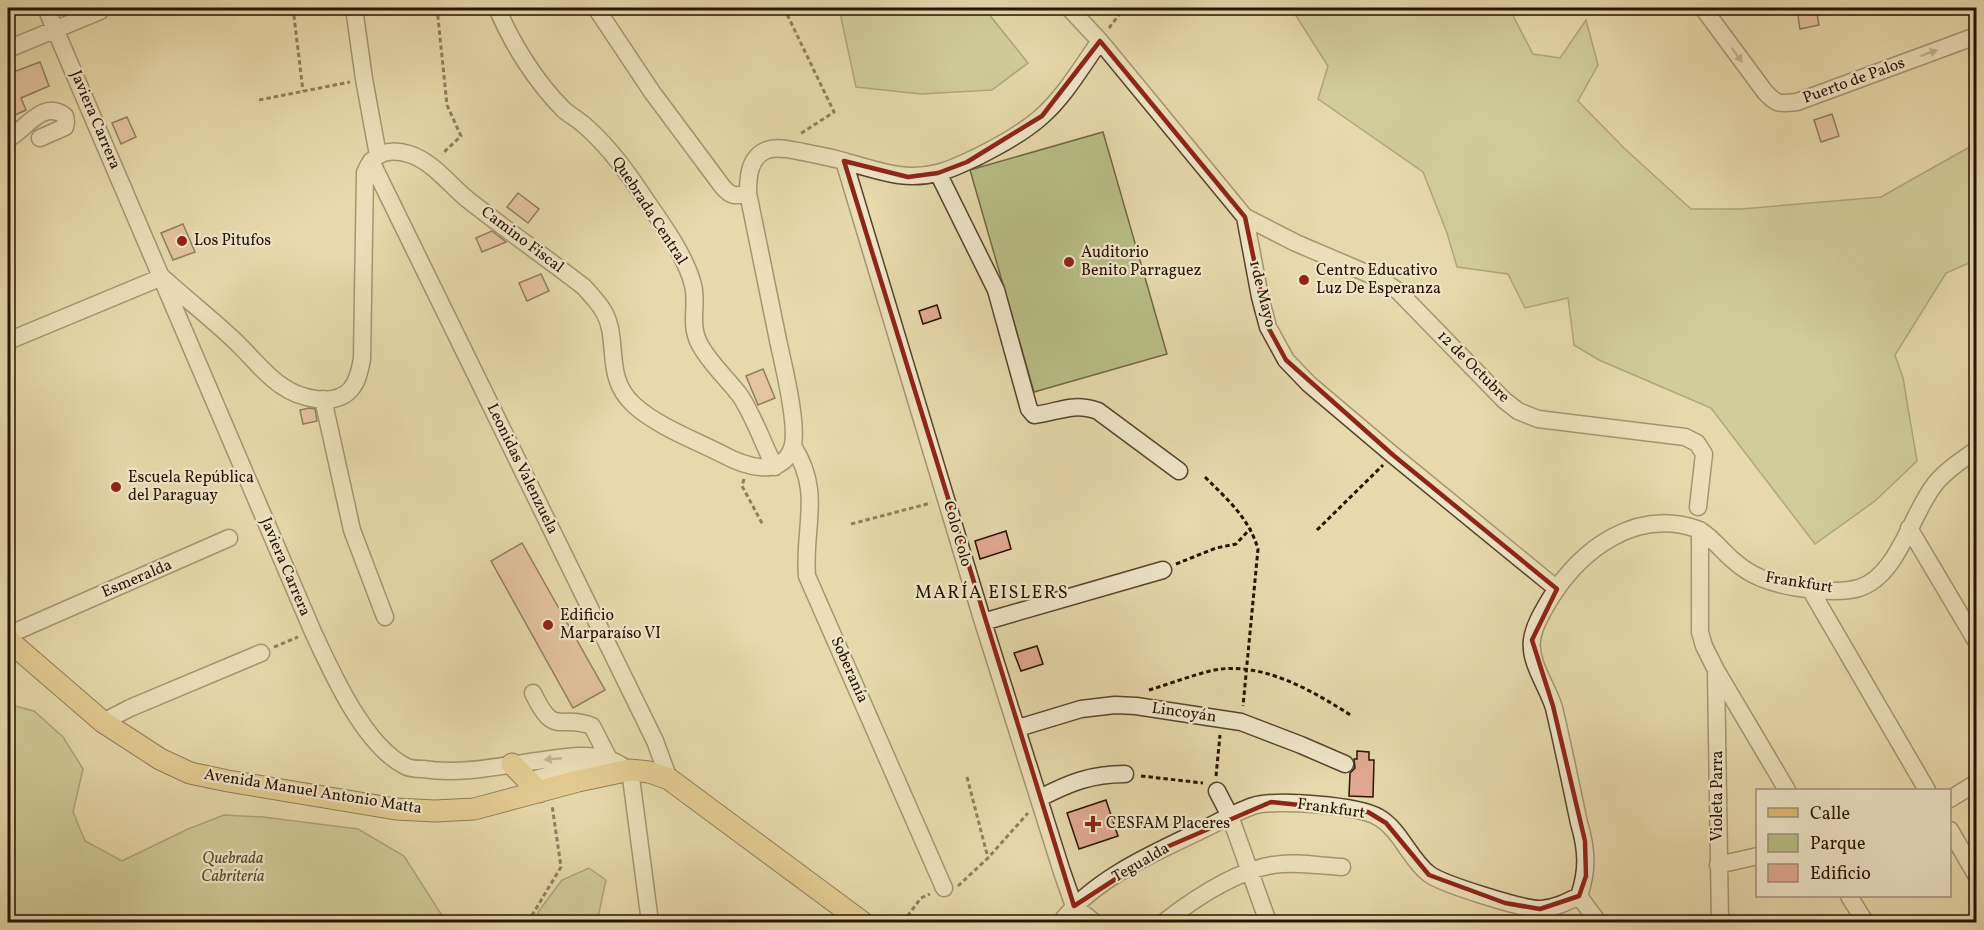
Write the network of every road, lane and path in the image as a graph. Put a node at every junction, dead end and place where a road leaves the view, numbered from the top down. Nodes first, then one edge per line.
1 (46, 8) edge
2 (293, 8) edge
3 (354, 8) edge
4 (436, 8) edge
5 (497, 8) edge
6 (596, 8) edge
7 (784, 8) edge
8 (1069, 8) edge
9 (1125, 8) edge
10 (1703, 8) edge
11 (100, 11) dead end
12 (56, 30) junction
13 (1977, 36) edge
14 (1100, 40) junction
15 (8, 49) edge
16 (364, 79) junction
17 (303, 92) junction
18 (259, 100) dead end
19 (40, 138) dead end
20 (8, 139) edge
21 (777, 149) junction
22 (374, 158) junction
23 (844, 161) junction
24 (430, 166) junction
25 (938, 173) junction
26 (747, 193) junction
27 (1245, 217) junction
28 (162, 277) junction
29 (8, 341) edge
30 (323, 399) junction
31 (793, 446) junction
32 (1977, 450) edge
33 (1393, 455) junction
34 (748, 466) junction
35 (775, 467) junction
36 (1179, 471) dead end
37 (1205, 477) dead end
38 (947, 499) junction
39 (1698, 507) dead end
40 (851, 524) dead end
41 (763, 525) dead end
42 (1251, 528) junction
43 (1910, 528) junction
44 (1317, 530) dead end
45 (1700, 530) junction
46 (229, 538) dead end
47 (1163, 570) joint
48 (1557, 589) junction
49 (1810, 589) junction
50 (385, 616) dead end
51 (984, 622) junction
52 (313, 632) junction
53 (8, 635) edge
54 (8, 640) edge
55 (1977, 641) edge
56 (261, 653) joint
57 (1248, 669) junction
58 (1716, 670) junction
59 (533, 693) dead end
60 (1141, 693) dead end
61 (1352, 716) dead end
62 (1222, 718) junction
63 (103, 722) junction
64 (1241, 722) junction
65 (1018, 728) junction
66 (609, 759) junction
67 (512, 764) junction
68 (1345, 764) dead end
69 (630, 770) junction
70 (1125, 774) joint
71 (967, 777) dead end
72 (669, 779) junction
73 (1977, 783) edge
74 (539, 787) junction
75 (1216, 787) junction
76 (1786, 789) edge
77 (1926, 789) edge
78 (1040, 798) junction
79 (1951, 798) edge
80 (1230, 816) junction
81 (1951, 832) edge
82 (1756, 856) edge
83 (988, 858) junction
84 (1718, 865) junction
85 (1342, 867) dead end
86 (1250, 871) junction
87 (1977, 875) edge
88 (944, 888) junction
89 (1579, 896) junction
90 (1851, 897) edge
91 (1074, 906) junction
92 (528, 922) edge
93 (650, 922) edge
94 (862, 922) edge
95 (903, 922) edge
96 (1061, 922) edge
97 (1094, 922) edge
98 (1164, 922) edge
99 (1268, 922) edge
100 (1598, 922) edge
101 (1720, 922) edge
102 (1865, 922) edge

1 - 12 street, Javiera Carrera
2 - 17 path
3 - 16 street
4 - 24 path
5 - 35 street, Quebrada Central
6 - 26 street
7 - 21 path
8 - 14 street, 1 de Mayo
9 - 14 path
10 -> 13 street, Puerto de Palos
11 - 12 street
12 - 15 street
12 - 28 street, Javiera Carrera
14 - 25 street
14 - 27 street, 1 de Mayo
16 - 17 path
16 - 22 street
17 - 18 path
19 - 20 street
21 - 23 street
21 - 26 street
22 - 24 street, Camino Fiscal
22 - 30 street
22 - 72 street, Leonidas Valenzuela
23 - 25 street
23 - 38 street, Colo Colo
24 - 34 street, Camino Fiscal
25 - 36 street
26 - 31 street
27 - 33 street, 1 de Mayo
27 - 39 street, 12 de Octubre
28 - 29 street
28 - 30 street
28 - 52 street, Javiera Carrera
30 - 50 street
31 - 35 street
31 - 88 street, Soberanía
32 - 43 street, Frankfurt
33 - 44 path
33 - 48 street, 1 de Mayo
34 - 35 street, Camino Fiscal
34 - 41 path
37 - 42 path
38 - 40 path
38 - 51 street, Colo Colo
42 - 47 path
42 - 57 path
43 - 49 street, Frankfurt
43 - 55 street
45 - 48 street
45 - 49 street, Frankfurt
45 - 58 street
46 - 53 street, Esmeralda
47 - 51 street
48 - 89 street
49 - 77 street
51 - 65 street, Colo Colo
52 - 56 path
52 - 67 street, Javiera Carrera
54 - 63 main road, Avenida Manuel Antonio Matta
56 - 63 street
57 - 60 path
57 - 61 path
57 - 64 path
58 - 76 street
58 - 84 street, Violeta Parra
59 - 66 street
62 - 64 street, Lincoyán
62 - 65 street, Lincoyán
62 - 75 path
63 - 74 main road, Avenida Manuel Antonio Matta
64 - 68 street, Lincoyán
65 - 78 street, Colo Colo
66 -> 67 street, Javiera Carrera
66 - 69 street, Javiera Carrera
66 - 74 street
67 - 74 main road
69 - 72 main road, Avenida Manuel Antonio Matta
69 - 74 main road, Avenida Manuel Antonio Matta
69 - 93 street
70 - 75 path
70 - 78 street
71 - 83 path
72 - 94 main road, Avenida Manuel Antonio Matta
73 - 79 street
74 - 92 path
75 - 80 street
78 - 83 path
78 - 91 street, Colo Colo
80 - 86 street
80 - 89 street, Frankfurt
80 - 91 street, Tegualda
81 - 87 street
82 - 84 street
83 - 88 path
84 - 101 street, Violeta Parra
85 - 86 street
86 - 98 street
86 - 99 street
88 - 95 path
89 - 100 street
90 - 102 street
91 - 96 street, Tegualda
91 - 97 street

